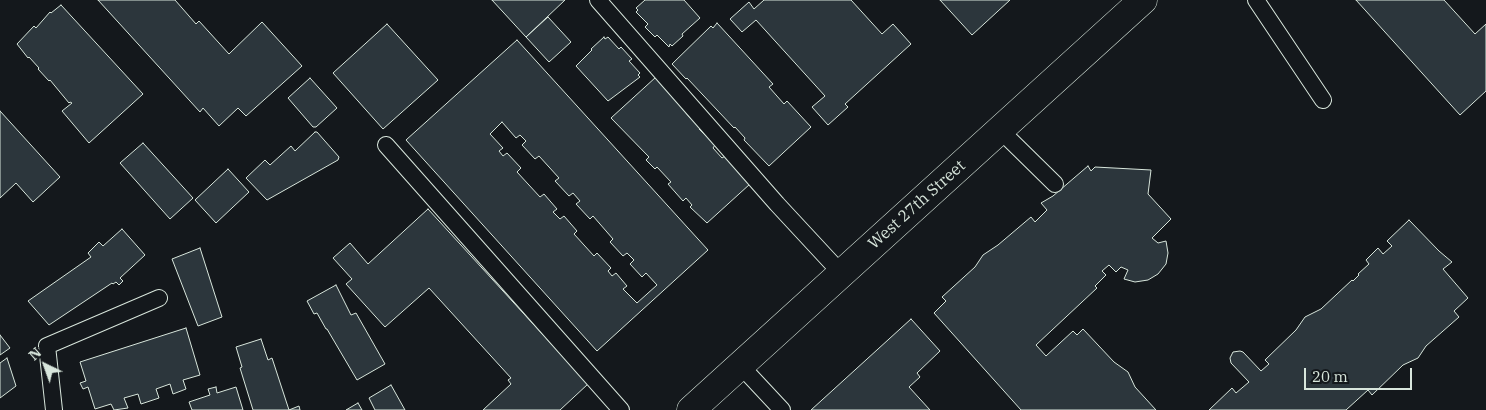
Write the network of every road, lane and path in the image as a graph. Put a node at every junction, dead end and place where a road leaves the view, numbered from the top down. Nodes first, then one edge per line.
1 (598, 0) edge
2 (1143, 0) edge
3 (1256, 0) edge
4 (1323, 100) dead end
5 (1000, 130) junction
6 (386, 145) dead end
7 (1054, 184) dead end
8 (841, 273) junction
9 (159, 298) dead end
10 (740, 365) junction
11 (54, 410) edge
12 (621, 410) edge
13 (691, 410) edge
14 (782, 410) edge

1 - 8 lane
2 - 5 street, West 27th Street
3 - 4 lane
5 - 7 lane
5 - 8 street, West 27th Street
6 - 12 lane
8 - 10 street, West 27th Street
9 - 11 lane
10 - 13 street, West 27th Street
10 - 14 lane

